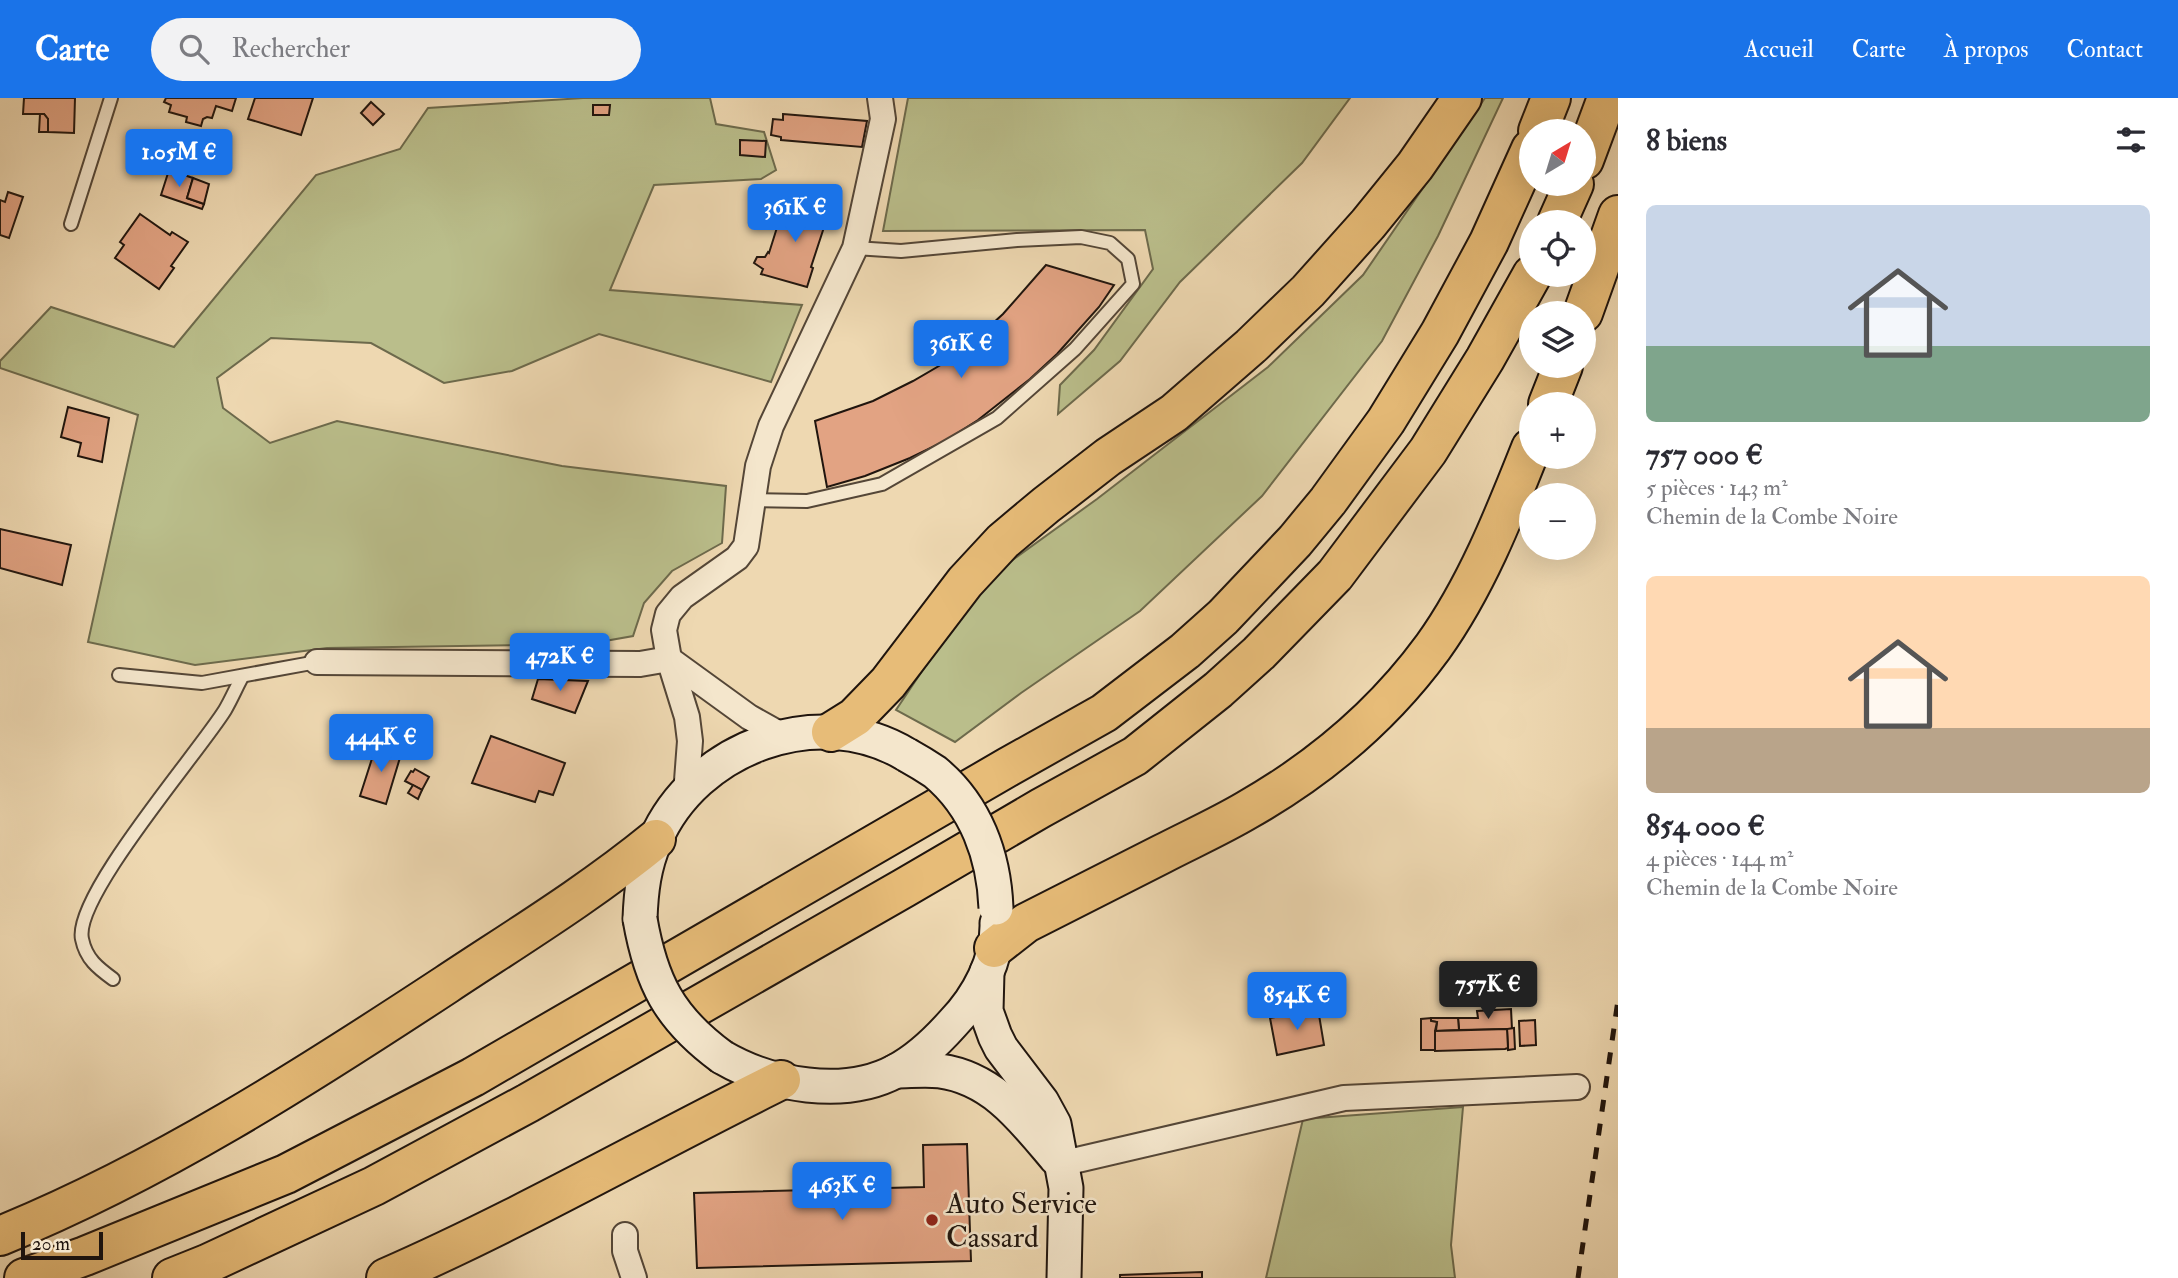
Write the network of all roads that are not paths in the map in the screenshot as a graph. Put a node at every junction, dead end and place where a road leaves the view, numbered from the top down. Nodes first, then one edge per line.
1 (111, 98) edge
2 (880, 98) edge
3 (1462, 98) edge
4 (1550, 98) edge
5 (1607, 98) edge
6 (1542, 119) edge
7 (1596, 128) edge
8 (1519, 176) edge
9 (1618, 215) edge
10 (71, 224) dead end
11 (855, 248) junction
12 (1525, 287) edge
13 (1587, 301) edge
14 (1523, 469) edge
15 (754, 500) junction
16 (669, 659) junction
17 (317, 662) joint
18 (120, 675) dead end
19 (242, 677) junction
20 (831, 732) junction
21 (782, 736) junction
22 (686, 794) junction
23 (656, 839) junction
24 (990, 960) junction
25 (113, 979) dead end
26 (896, 1071) junction
27 (781, 1080) junction
28 (1577, 1087) dead end
29 (1060, 1164) junction
30 (625, 1235) dead end
31 (0, 1236) edge
32 (24, 1278) edge
33 (172, 1278) edge
34 (386, 1278) edge
35 (634, 1278) edge
36 (1064, 1278) edge

1 - 10 lane
2 - 11 street
3 - 20 highway
4 - 6 highway
5 - 7 highway
8 - 32 highway
9 - 13 highway
11 - 15 street
11 - 15 lane
12 - 33 highway
14 - 24 highway
15 - 16 street
16 - 17 street
16 - 21 street
16 - 22 street
17 - 19 lane
18 - 19 lane
19 - 25 lane
20 - 21 main road
20 - 24 main road, bridge
21 - 22 main road
22 - 23 main road
23 - 27 main road, bridge
23 - 31 highway
24 - 26 main road
24 - 29 main road
26 - 27 main road
26 - 29 main road
27 - 34 highway
28 - 29 street
29 - 36 main road
30 - 35 street

